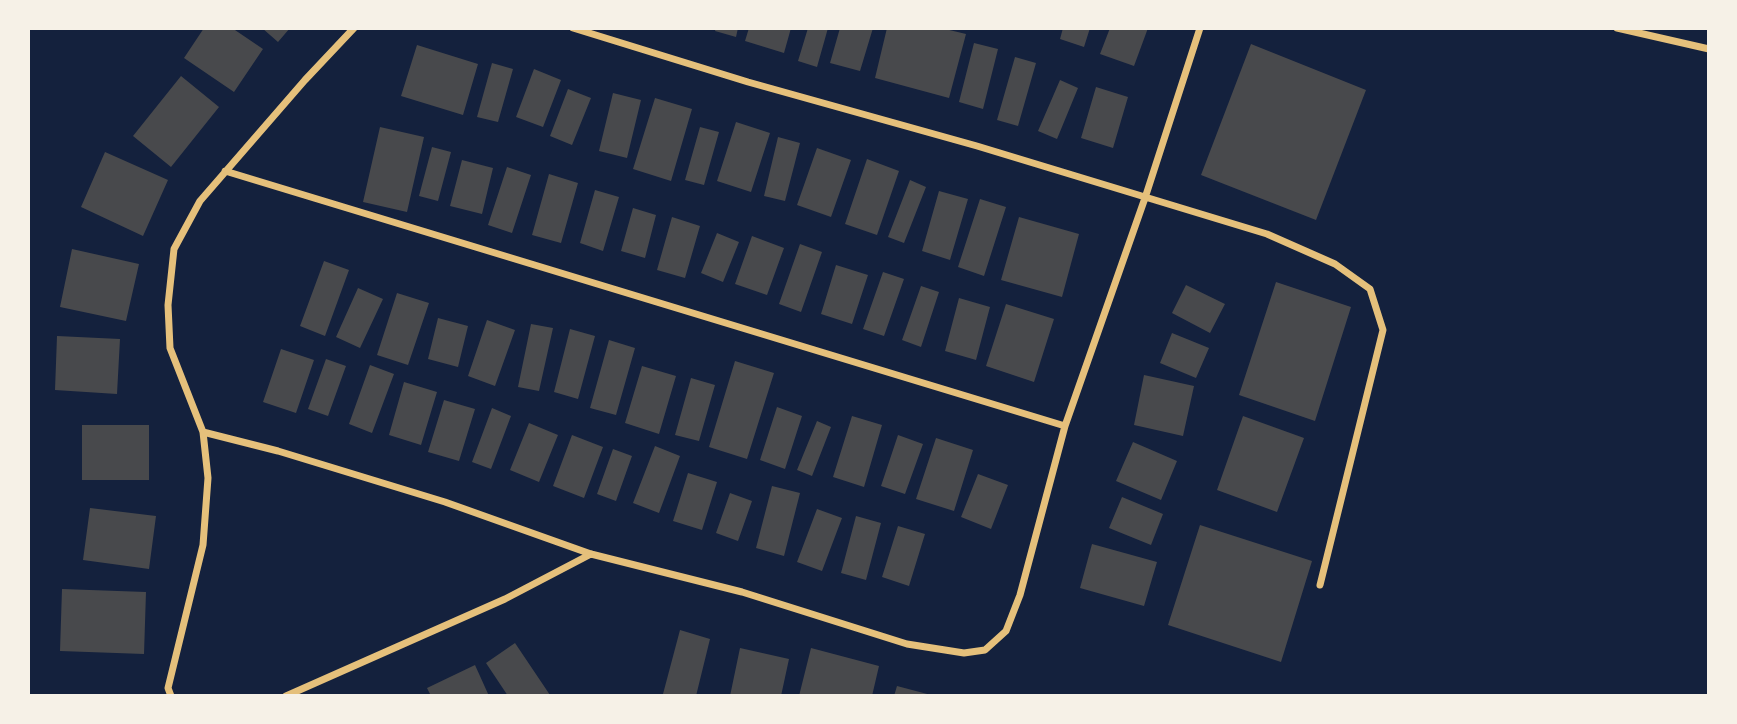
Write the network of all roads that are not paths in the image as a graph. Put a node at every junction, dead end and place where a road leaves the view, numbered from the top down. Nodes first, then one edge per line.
1 (354, 28) edge
2 (573, 28) edge
3 (1200, 28) edge
4 (1617, 28) edge
5 (1709, 49) edge
6 (225, 171) junction
7 (1145, 198) junction
8 (1065, 426) junction
9 (203, 432) junction
10 (591, 554) junction
11 (1320, 585) dead end
12 (171, 696) edge
13 (286, 696) edge

1 - 6 street
2 - 7 street
3 - 7 street
4 - 5 street
6 - 8 street
6 - 9 street
7 - 8 street
7 - 11 street
8 - 10 street
9 - 10 street
9 - 12 street
10 - 13 street

